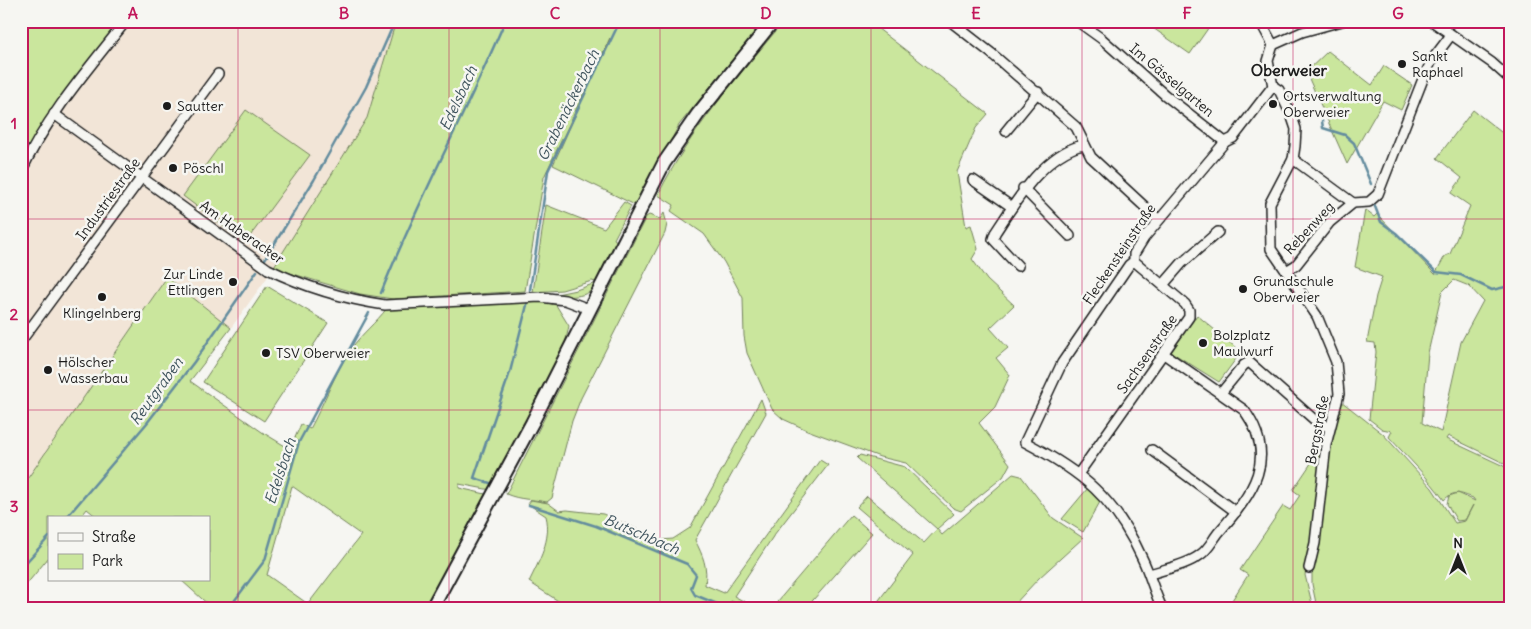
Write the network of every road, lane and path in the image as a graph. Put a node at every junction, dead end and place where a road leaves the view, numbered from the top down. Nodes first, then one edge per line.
1 (126, 21) edge
2 (773, 21) edge
3 (950, 21) edge
4 (1077, 21) edge
5 (1260, 21) edge
6 (1342, 21) edge
7 (1432, 21) edge
8 (1451, 35) junction
9 (1273, 45) junction
10 (218, 74) dead end
11 (1510, 79) edge
12 (1273, 86) junction
13 (1038, 92) junction
14 (54, 114) junction
15 (1006, 131) dead end
16 (1225, 142) junction
17 (1083, 145) junction
18 (1293, 159) junction
19 (21, 172) edge
20 (142, 178) junction
21 (973, 180) dead end
22 (1023, 188) junction
23 (1353, 203) junction
24 (1012, 207) junction
25 (1158, 219) junction
26 (1218, 232) dead end
27 (1070, 236) dead end
28 (1134, 261) junction
29 (1018, 266) dead end
30 (1286, 271) junction
31 (1163, 285) junction
32 (589, 309) junction
33 (21, 341) edge
34 (1164, 354) junction
35 (1222, 392) junction
36 (1329, 427) junction
37 (1152, 450) dead end
38 (1079, 473) junction
39 (1236, 512) junction
40 (1309, 568) dead end
41 (1150, 574) junction
42 (432, 608) edge
43 (1162, 608) edge

1 - 14 street
2 - 32 main road
3 - 13 street
4 - 16 street, Im Gässelgarten
5 - 9 street
6 - 9 street
7 - 8 street
8 - 11 street
8 - 23 street, Rebenweg
9 - 12 street
10 - 20 street, Industriestraße
12 - 16 street, Fleckensteinstraße
12 - 18 street, Bergstraße
13 - 15 street
13 - 17 street
14 - 19 street
14 - 20 street, Am Haberacker
16 - 25 street, Fleckensteinstraße
17 - 22 street
17 - 25 street
18 - 23 street, Rebenweg
18 - 30 street, Bergstraße
20 - 32 street, Am Haberacker
20 - 33 street, Industriestraße
21 - 24 street
22 - 24 street
22 - 27 street
23 - 30 street, Rebenweg
24 - 29 street
25 - 28 street, Fleckensteinstraße
26 - 31 street
28 - 31 street, Sachsenstraße
28 - 38 street, Fleckensteinstraße
30 - 36 street, Bergstraße
31 - 34 street, Sachsenstraße
32 - 42 main road
34 - 35 street
34 - 38 street, Sachsenstraße
35 - 36 street
35 - 39 street
36 - 40 street, Bergstraße
37 - 39 street
38 - 41 street
39 - 41 street
41 - 43 street

